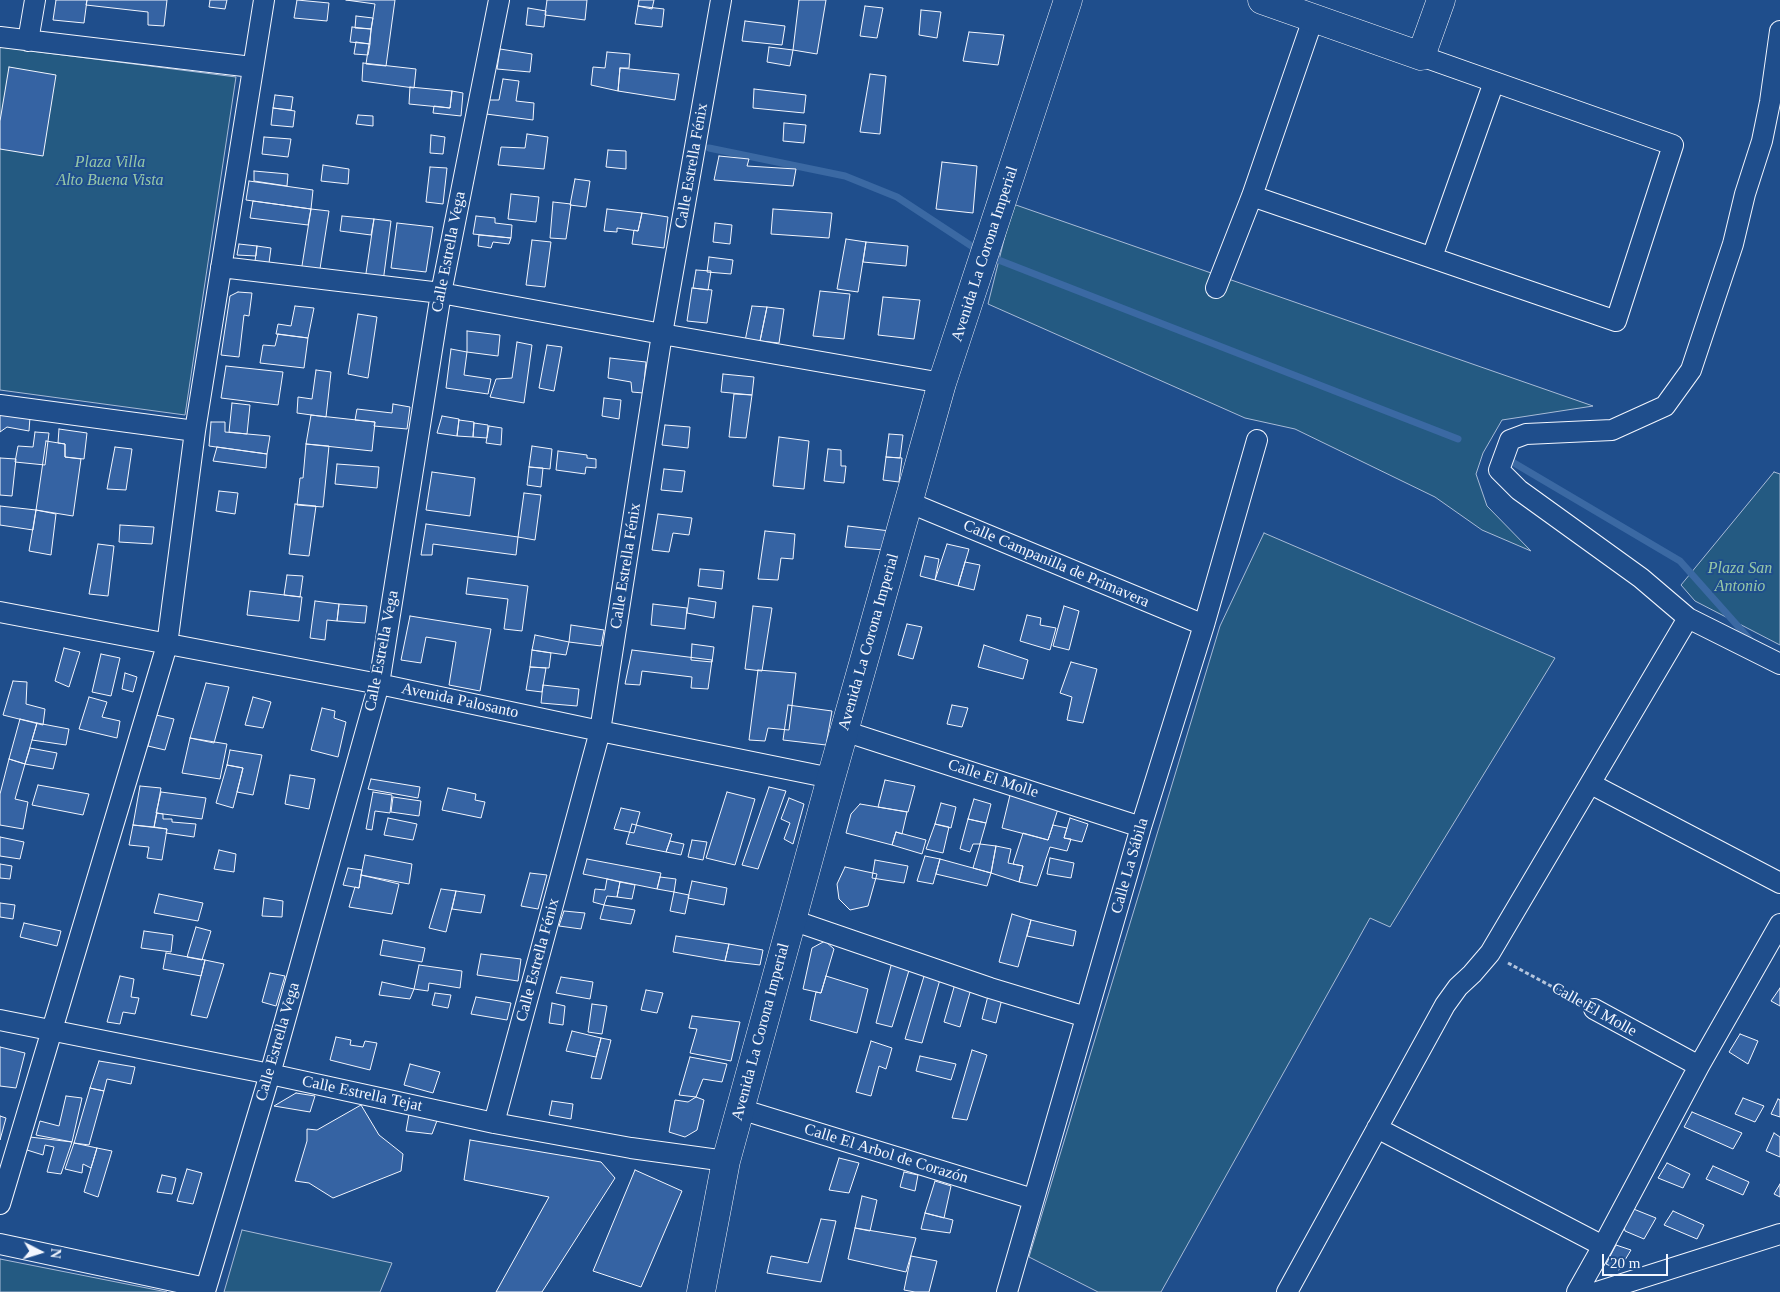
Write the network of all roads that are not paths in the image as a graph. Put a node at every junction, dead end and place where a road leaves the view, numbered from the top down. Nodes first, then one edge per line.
1 (35, 0) edge
2 (264, 0) edge
3 (499, 0) edge
4 (721, 0) edge
5 (1068, 0) edge
6 (1262, 0) edge
7 (1441, 0) edge
8 (1313, 18) junction
9 (1780, 31) edge
10 (0, 37) edge
11 (28, 41) junction
12 (1421, 56) junction
13 (252, 67) junction
14 (1494, 82) junction
15 (1252, 196) junction
16 (1432, 257) junction
17 (221, 267) junction
18 (1216, 288) dead end
19 (440, 292) junction
20 (662, 334) junction
21 (942, 383) junction
22 (0, 405) edge
23 (195, 431) junction
24 (1257, 440) dead end
25 (908, 502) junction
26 (0, 612) edge
27 (1688, 618) junction
28 (1204, 625) junction
29 (166, 645) junction
30 (1780, 664) edge
31 (378, 684) junction
32 (600, 731) junction
33 (844, 731) junction
34 (831, 778) junction
35 (1591, 784) junction
36 (1142, 826) junction
37 (1780, 883) edge
38 (792, 920) junction
39 (1780, 924) edge
40 (1594, 1010) road end
41 (1086, 1016) junction
42 (0, 1020) edge
43 (52, 1030) junction
44 (1699, 1066) junction
45 (270, 1074) junction
46 (740, 1109) junction
47 (494, 1123) junction
48 (1377, 1128) junction
49 (726, 1161) junction
50 (1033, 1199) junction
51 (0, 1204) edge
52 (1780, 1234) edge
53 (0, 1244) edge
54 (1603, 1246) junction
55 (701, 1292) edge
56 (1007, 1292) edge
57 (1287, 1292) edge
58 (1577, 1292) edge
59 (1596, 1292) edge

1 - 11 street
2 - 13 street
3 - 19 street, Calle Estrella Vega
4 - 20 street, Calle Estrella Fénix
5 - 21 street, Avenida La Corona Imperial
6 - 8 street
7 - 12 street
8 - 12 street
8 - 15 street
9 - 27 street
10 - 11 street
11 - 13 street
12 - 14 street
13 - 17 street
14 - 16 street
14 - 16 street
15 - 16 street
15 - 18 street
17 - 19 street
17 - 23 street
19 - 20 street
19 - 31 street, Calle Estrella Vega
20 - 21 street
20 - 32 street, Calle Estrella Fénix
21 - 25 street, Avenida La Corona Imperial
22 - 23 street
23 - 29 street
24 - 28 street, Calle La Sábila
25 - 28 street, Calle Campanilla de Primavera
25 - 33 street, Avenida La Corona Imperial
26 - 29 street, Avenida Palosanto
27 - 30 street
27 - 35 street
28 - 36 street, Calle La Sábila
29 - 31 street, Avenida Palosanto
29 - 43 street
31 - 32 street, Avenida Palosanto
31 - 45 street, Calle Estrella Vega
32 - 34 street, Avenida Palosanto
32 - 47 street, Calle Estrella Fénix
33 - 34 street, Avenida La Corona Imperial
33 - 36 street, Calle El Molle
34 - 38 street, Avenida La Corona Imperial
35 - 37 street
35 - 48 street
36 - 41 street, Calle La Sábila
38 - 41 street
38 - 46 street, Avenida La Corona Imperial
39 - 44 street
40 - 44 street, Calle El Molle
41 - 50 street, Calle La Sábila
42 - 43 street, Calle Estrella Tejat
43 - 45 street, Calle Estrella Tejat
43 - 51 street
44 - 54 street
45 - 47 street, Calle Estrella Tejat
45 - 53 street, Calle Estrella Vega
46 - 49 street, Avenida La Corona Imperial
46 - 50 street, Calle El Arbol de Corazón
47 - 49 street, Calle Estrella Tejat
48 - 54 street
48 - 57 street
49 - 55 street, Avenida La Corona Imperial
50 - 56 street, Calle La Sábila
52 - 59 street
54 - 58 street

